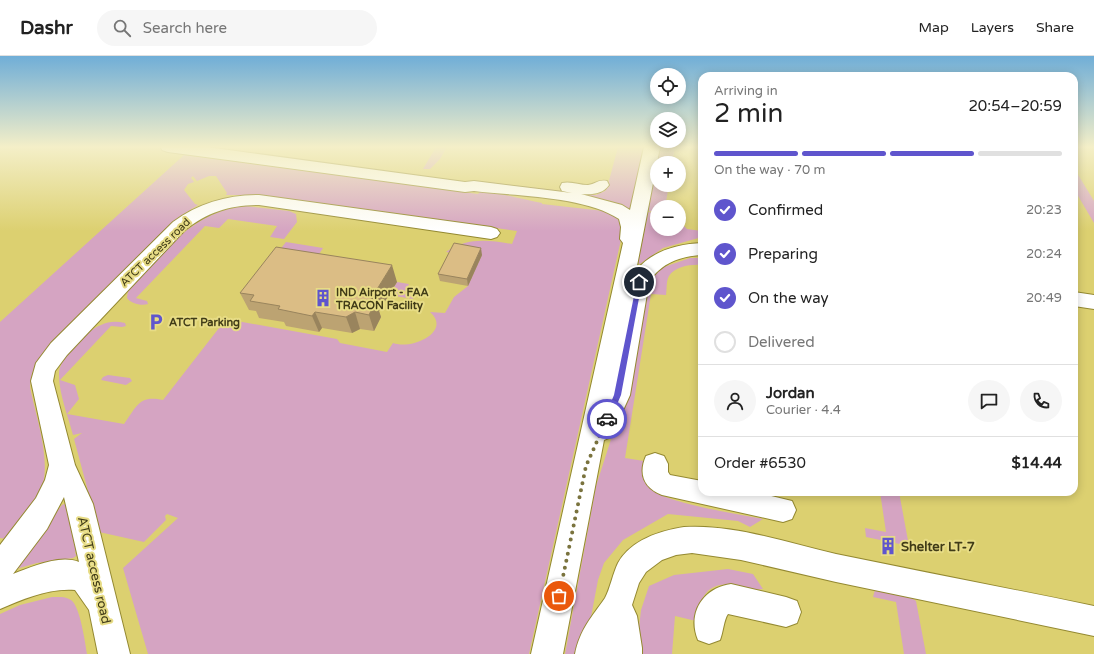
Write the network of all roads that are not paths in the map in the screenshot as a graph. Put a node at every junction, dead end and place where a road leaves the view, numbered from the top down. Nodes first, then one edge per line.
1 (373, 175) edge
2 (646, 175) edge
3 (477, 181) junction
4 (601, 185) dead end
5 (491, 233) dead end
6 (698, 246) edge
7 (698, 250) edge
8 (678, 253) junction
9 (698, 255) edge
10 (627, 262) junction
11 (1078, 300) edge
12 (1094, 302) edge
13 (655, 464) dead end
14 (62, 465) junction
15 (586, 466) junction
16 (698, 492) edge
17 (717, 496) edge
18 (783, 510) dead end
19 (0, 568) edge
20 (0, 594) edge
21 (620, 599) junction
22 (103, 607) junction
23 (786, 612) dead end
24 (1094, 621) edge
25 (709, 629) dead end
26 (114, 654) edge
27 (547, 654) edge
28 (591, 654) edge
29 (610, 654) edge
30 (626, 654) edge

1 - 3 street
2 - 10 street
3 - 4 street
3 - 10 street
5 - 14 street, ATCT access road
6 - 8 street
7 - 8 street
8 - 9 street
8 - 15 street
10 - 15 street
11 - 12 street
13 - 16 street
14 - 19 street, ATCT access road
14 - 22 street, ATCT access road
15 - 27 street
17 - 18 street
20 - 22 street
21 - 24 street
21 - 28 street
21 - 29 street
21 - 30 street
22 - 26 street, ATCT access road
23 - 25 street

